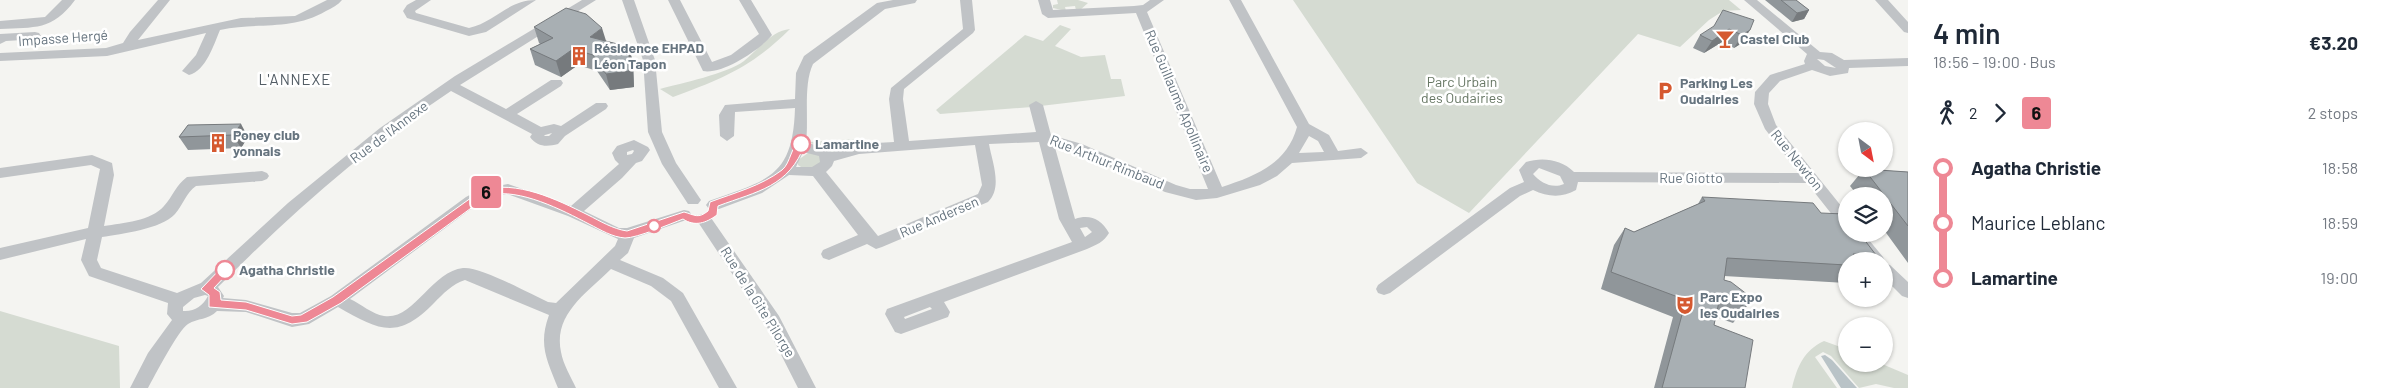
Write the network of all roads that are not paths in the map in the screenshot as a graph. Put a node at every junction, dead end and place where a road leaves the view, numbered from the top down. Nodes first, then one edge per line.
1 (69, 0) edge
2 (164, 0) edge
3 (336, 0) edge
4 (425, 0) edge
5 (530, 0) edge
6 (590, 0) edge
7 (628, 0) edge
8 (674, 0) edge
9 (745, 0) edge
10 (911, 0) edge
11 (966, 0) edge
12 (1044, 0) edge
13 (1086, 0) edge
14 (1158, 0) edge
15 (1235, 0) edge
16 (1750, 0) edge
17 (1881, 0) edge
18 (1140, 9) junction
19 (1107, 11) junction
20 (0, 25) edge
21 (215, 28) junction
22 (1908, 29) edge
23 (35, 36) dead end
24 (0, 40) edge
25 (128, 46) junction
26 (0, 57) edge
27 (513, 60) dead end
28 (1815, 60) junction
29 (1908, 62) edge
30 (189, 71) dead end
31 (556, 83) dead end
32 (457, 89) junction
33 (802, 103) junction
34 (1036, 105) dead end
35 (601, 106) dead end
36 (508, 114) junction
37 (1304, 127) junction
38 (727, 136) dead end
39 (1046, 137) junction
40 (981, 140) junction
41 (902, 145) junction
42 (800, 147) junction
43 (1361, 153) dead end
44 (1333, 156) junction
45 (828, 158) junction
46 (1287, 158) junction
47 (631, 160) dead end
48 (787, 170) junction
49 (817, 171) junction
50 (0, 173) edge
51 (262, 176) dead end
52 (1570, 177) junction
53 (1812, 178) junction
54 (1534, 184) junction
55 (1218, 193) junction
56 (694, 200) junction
57 (714, 204) junction
58 (573, 212) junction
59 (1838, 212) edge
60 (684, 215) junction
61 (704, 219) junction
62 (1071, 226) junction
63 (94, 234) junction
64 (627, 234) junction
65 (868, 238) junction
66 (1863, 242) edge
67 (1081, 245) junction
68 (1871, 252) edge
69 (0, 254) edge
70 (828, 254) dead end
71 (609, 262) junction
72 (1893, 278) edge
73 (1384, 289) dead end
74 (1908, 292) edge
75 (210, 297) junction
76 (934, 299) dead end
77 (179, 300) junction
78 (337, 300) junction
79 (560, 310) junction
80 (184, 318) junction
81 (139, 388) edge
82 (567, 388) edge
83 (728, 388) edge
84 (807, 388) edge

1 - 20 street
2 - 25 street
3 - 21 street, Impasse Hergé
4 - 5 street
6 - 32 street, Rue de l'Annexe
7 - 56 street
8 - 9 street
10 - 33 street
11 - 41 street
12 - 19 street
13 - 19 street
14 - 18 street
15 - 37 street
16 - 28 street
17 - 22 street
18 - 19 street
18 - 55 street, Rue Guillaume Apollinaire
21 - 25 street, Impasse Hergé
21 - 30 street
23 - 24 street, Impasse Hergé
25 - 26 street, Impasse Hergé
27 - 32 street
28 - 29 street
28 - 53 street, Rue Newton
31 - 36 street
32 - 36 street
32 - 75 street, Rue de l'Annexe
33 - 38 street
33 - 42 street
34 - 39 street
35 - 36 street
37 - 44 street
37 - 46 street, Rue Arthur Rimbaud
39 - 40 street, Rue Arthur Rimbaud
39 - 55 street, Rue Arthur Rimbaud
39 - 62 street
40 - 41 street, Rue Arthur Rimbaud
40 - 65 street, Rue Andersen
41 - 45 street, Rue Arthur Rimbaud
42 - 45 street
42 - 48 street
43 - 44 street
44 - 46 street
45 - 49 street
46 - 55 street, Rue Arthur Rimbaud
47 - 58 street
48 - 49 street
48 - 57 street
49 - 65 street
50 - 63 street
51 - 63 street
52 - 53 street, Rue Giotto
52 - 54 street
52 - 54 street
53 - 59 street, Rue Newton
54 - 73 street
56 - 57 street
56 - 60 street
57 - 61 street
58 - 64 street
58 - 78 street
60 - 61 street
60 - 64 street
61 - 84 street, Rue de la Gite Pilorge
62 - 67 street
62 - 67 street
63 - 69 street
63 - 77 street
64 - 71 street
65 - 70 street, Rue Andersen
66 - 68 street
67 - 76 street
71 - 79 street
71 - 83 street
72 - 74 street
75 - 77 street
75 - 78 street
75 - 80 street
77 - 80 street
78 - 79 street
79 - 82 street
80 - 81 street

